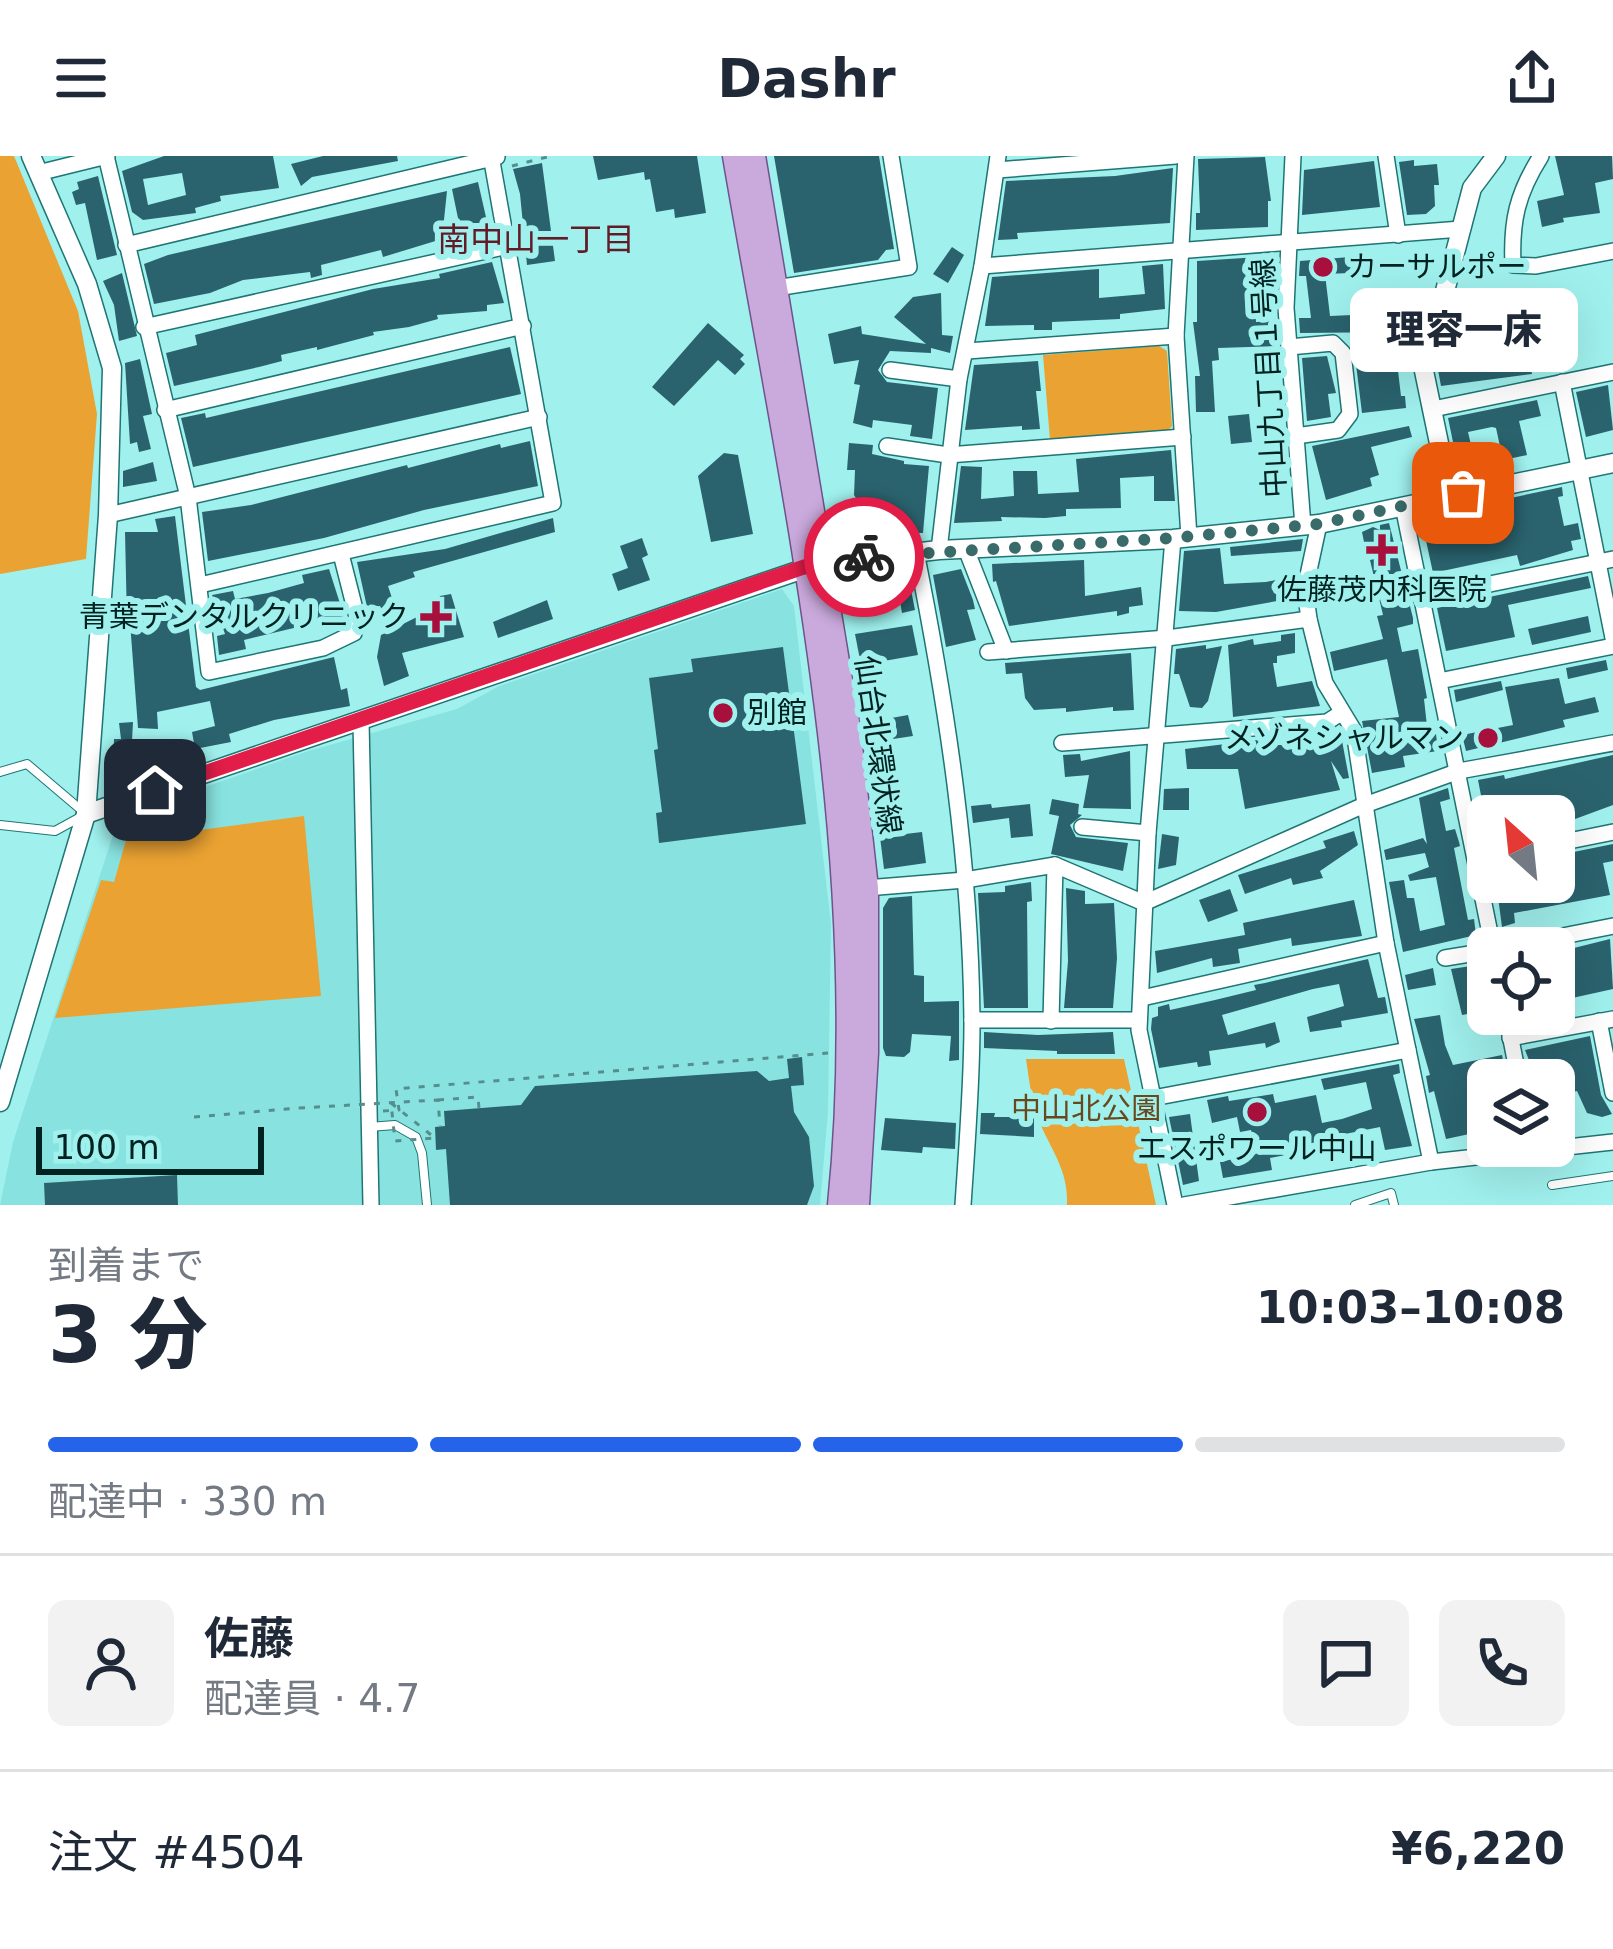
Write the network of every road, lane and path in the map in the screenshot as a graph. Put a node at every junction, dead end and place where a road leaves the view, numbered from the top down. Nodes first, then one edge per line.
1 (106, 156) edge
2 (550, 156) edge
3 (735, 156) edge
4 (753, 156) edge
5 (891, 156) edge
6 (1176, 156) edge
7 (1186, 156) edge
8 (1293, 156) edge
9 (1386, 156) edge
10 (1496, 156) edge
11 (1540, 156) edge
12 (495, 160) edge
13 (998, 163) edge
14 (35, 164) edge
15 (1461, 230) junction
16 (1398, 235) junction
17 (1290, 244) junction
18 (127, 245) junction
19 (508, 246) junction
20 (1613, 251) edge
21 (1180, 253) junction
22 (982, 266) junction
23 (776, 288) junction
24 (523, 326) junction
25 (144, 327) junction
26 (1176, 336) junction
27 (1289, 347) junction
28 (967, 351) junction
29 (890, 370) dead end
30 (1613, 372) edge
31 (959, 380) junction
32 (1562, 382) junction
33 (1433, 409) junction
34 (165, 410) junction
35 (539, 417) junction
36 (1296, 436) junction
37 (1183, 437) junction
38 (887, 446) dead end
39 (948, 454) junction
40 (1613, 463) edge
41 (1580, 469) junction
42 (1450, 496) junction
43 (188, 497) junction
44 (1402, 506) junction
45 (108, 514) junction
46 (1311, 525) junction
47 (1181, 538) junction
48 (966, 549) junction
49 (939, 550) junction
50 (916, 552) junction
51 (341, 554) junction
52 (1606, 561) edge
53 (813, 565) junction
54 (200, 585) junction
55 (1421, 598) junction
56 (1309, 620) junction
57 (1167, 638) junction
58 (1613, 642) edge
59 (1438, 681) junction
60 (1341, 713) junction
61 (362, 721) junction
62 (1158, 734) junction
63 (1062, 742) dead end
64 (1613, 743) edge
65 (1459, 771) junction
66 (0, 772) edge
67 (1467, 802) edge
68 (1362, 806) junction
69 (86, 814) junction
70 (0, 825) edge
71 (1082, 827) dead end
72 (1613, 832) edge
73 (1148, 833) junction
74 (1575, 840) edge
75 (1055, 865) junction
76 (964, 880) junction
77 (866, 888) junction
78 (1144, 902) junction
79 (1613, 926) edge
80 (1575, 933) edge
81 (1386, 943) junction
82 (1467, 954) edge
83 (1445, 958) dead end
84 (1142, 998) junction
85 (972, 1020) junction
86 (1139, 1020) junction
87 (1606, 1020) edge
88 (1051, 1021) junction
89 (1510, 1035) edge
90 (1510, 1038) junction
91 (1408, 1050) junction
92 (836, 1052) dead end
93 (1514, 1059) edge
94 (1613, 1093) edge
95 (1153, 1099) junction
96 (438, 1100) junction
97 (0, 1102) edge
98 (391, 1103) junction
99 (479, 1108) dead end
100 (194, 1117) dead end
101 (368, 1119) junction
102 (440, 1126) dead end
103 (1613, 1142) edge
104 (1575, 1145) edge
105 (1467, 1157) edge
106 (1431, 1162) junction
107 (1613, 1176) edge
108 (1552, 1184) dead end
109 (371, 1205) edge
110 (427, 1205) edge
111 (840, 1205) edge
112 (857, 1205) edge
113 (962, 1205) edge
114 (1179, 1205) edge
115 (1355, 1205) edge
116 (1394, 1205) edge

1 - 14 street
1 - 18 street
2 - 12 path
3 - 53 main road, 仙台北環状線
4 - 23 main road, 仙台北環状線
5 - 23 street
6 - 13 street
7 - 21 street
8 - 17 street, 中山九丁目１号線
9 - 16 street
10 - 15 street
11 - 20 street
12 - 18 street
12 - 19 street
13 - 22 street
14 - 45 street
15 - 16 street
15 - 33 street
16 - 17 street
17 - 21 street
17 - 27 street, 中山九丁目１号線
18 - 25 street
19 - 24 street
19 - 25 street
21 - 22 street
21 - 26 street
22 - 28 street
23 - 53 main road, 仙台北環状線
24 - 34 street
24 - 35 street
25 - 34 street
26 - 28 street
26 - 37 street
27 - 36 street, 中山九丁目１号線
27 - 36 street
28 - 31 street
29 - 31 street
30 - 32 street
31 - 39 street
32 - 33 street
32 - 41 street
33 - 42 street
34 - 43 street
35 - 43 street
35 - 51 street
36 - 46 street, 中山九丁目１号線
37 - 39 street
37 - 47 street
38 - 39 street
39 - 49 street
40 - 41 street
41 - 42 street
41 - 52 street
42 - 44 street
43 - 45 street
43 - 54 street
44 - 46 street
44 - 55 street
45 - 69 street
46 - 47 street
46 - 56 street, 中山九丁目１号線
47 - 48 street
47 - 57 street
48 - 49 street
48 - 57 street
49 - 50 street
50 - 53 street
50 - 76 street
51 - 54 street
51 - 54 street
52 - 55 street
52 - 58 street
53 - 61 street
53 - 77 main road, 仙台北環状線
53 - 111 main road, 仙台北環状線
55 - 59 street
56 - 57 street
56 - 60 street, 中山九丁目１号線
57 - 62 street
58 - 59 street
59 - 65 street
60 - 62 street
60 - 68 street, 中山九丁目１号線
61 - 69 street
61 - 101 street
62 - 63 street
62 - 73 street
64 - 65 street
65 - 67 street
65 - 68 street
66 - 69 lane
68 - 78 street
68 - 81 street, 中山九丁目１号線
69 - 70 lane
69 - 97 street
71 - 73 street
72 - 74 street
73 - 78 street
75 - 76 street
75 - 78 street
75 - 88 street
76 - 77 street
76 - 85 street
77 - 112 main road, 仙台北環状線
78 - 84 street
79 - 80 street
81 - 84 street
81 - 91 street, 中山九丁目１号線
82 - 83 street
84 - 86 street
85 - 88 street
85 - 113 street
86 - 88 street
86 - 95 street
87 - 90 street
87 - 94 street
89 - 90 street
90 - 93 street
91 - 95 street
91 - 106 street, 中山九丁目１号線
92 - 101 path
95 - 114 street
96 - 98 path, bridge
96 - 99 path
96 - 102 path, bridge
98 - 98 path, bridge
98 - 100 path, bridge
101 - 109 street
101 - 110 lane
103 - 104 street
105 - 106 street
106 - 114 street
107 - 108 lane
115 - 116 lane

